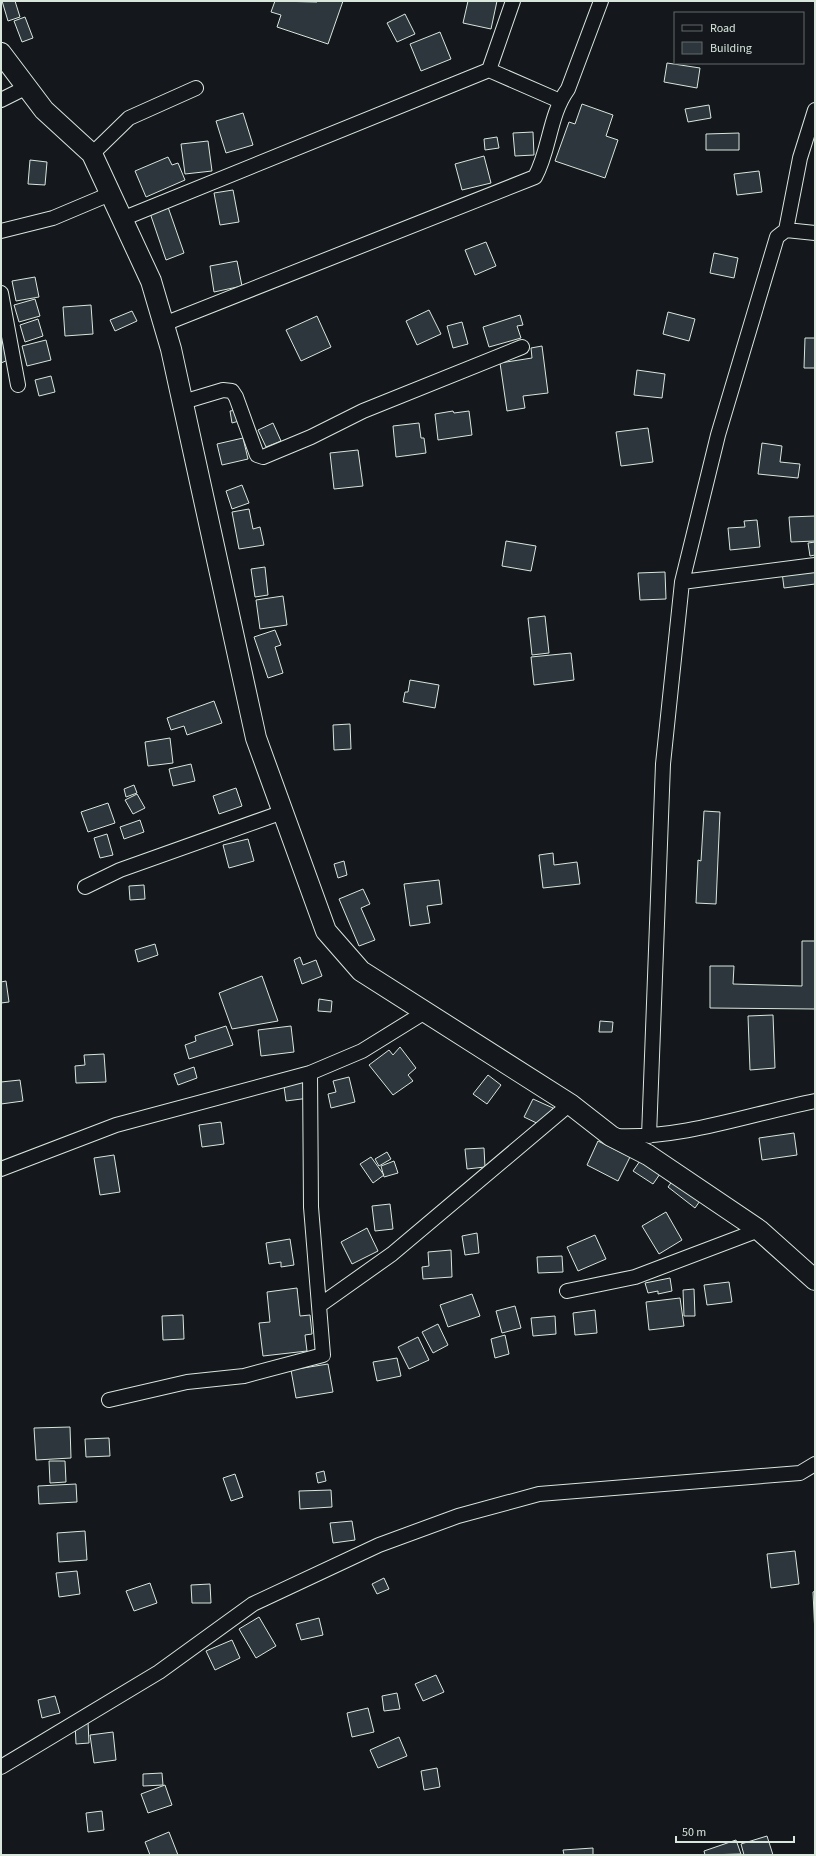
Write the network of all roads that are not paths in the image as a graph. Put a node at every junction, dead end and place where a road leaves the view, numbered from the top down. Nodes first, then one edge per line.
1 (513, 1) edge
2 (601, 1) edge
3 (1, 53) edge
4 (489, 70) junction
5 (27, 87) junction
6 (196, 88) dead end
7 (1, 100) edge
8 (560, 101) junction
9 (815, 110) edge
10 (92, 154) junction
11 (110, 194) junction
12 (122, 218) junction
13 (786, 230) junction
14 (1, 231) edge
15 (815, 233) edge
16 (1, 293) edge
17 (164, 324) junction
18 (522, 347) dead end
19 (18, 385) dead end
20 (183, 402) junction
21 (815, 565) edge
22 (682, 582) junction
23 (283, 812) junction
24 (85, 887) dead end
25 (425, 1012) junction
26 (310, 1073) junction
27 (815, 1101) edge
28 (570, 1104) junction
29 (611, 1136) junction
30 (649, 1136) junction
31 (1, 1169) edge
32 (759, 1230) junction
33 (815, 1280) edge
34 (567, 1291) dead end
35 (320, 1305) junction
36 (109, 1400) dead end
37 (815, 1464) edge
38 (1, 1767) edge

1 - 4 street
2 - 8 street
3 - 5 street
4 - 8 street
4 - 12 street
5 - 7 street
5 - 10 street
6 - 10 street
8 - 17 street
9 - 13 street
10 - 11 street
11 - 12 street
11 - 14 street
12 - 17 street
13 - 15 street
13 - 22 street
16 - 19 street
17 - 20 street
18 - 20 street
20 - 23 street
21 - 22 street
22 - 30 street
23 - 24 street
23 - 25 street
25 - 26 street
25 - 28 street
26 - 31 street
26 - 35 street
27 - 30 street
28 - 29 street
28 - 35 street
29 - 30 street
29 - 32 street
32 - 33 street
32 - 34 street
35 - 36 street
37 - 38 street

